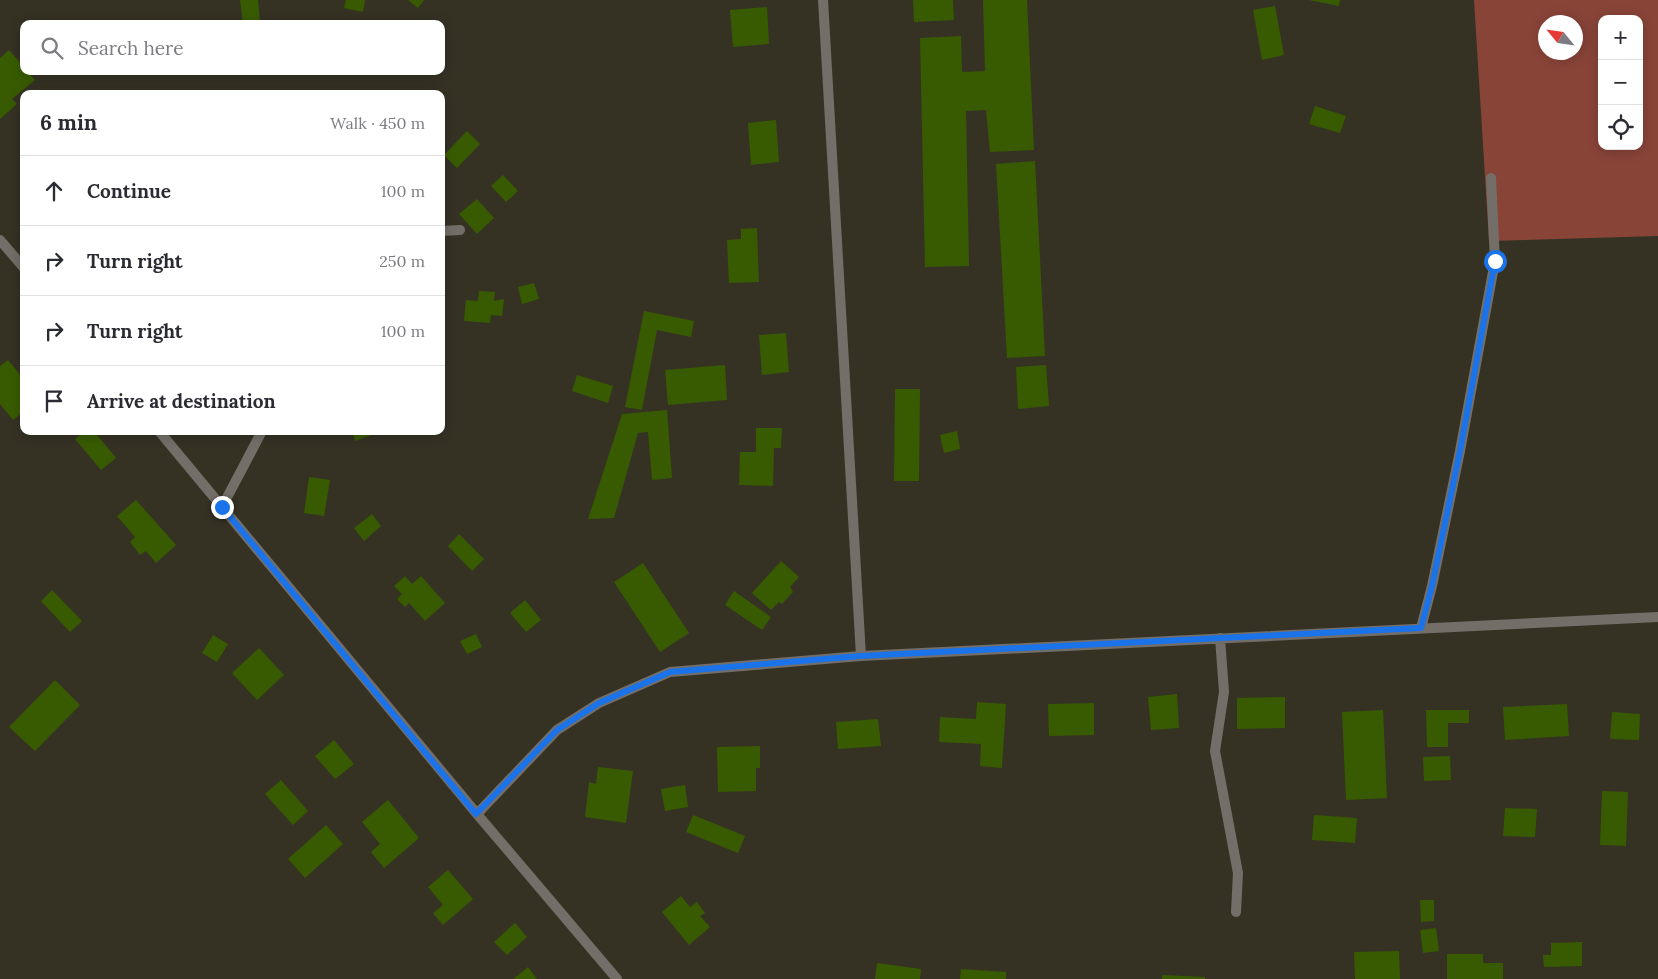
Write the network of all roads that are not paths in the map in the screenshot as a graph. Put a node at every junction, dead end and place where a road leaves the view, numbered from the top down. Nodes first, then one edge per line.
1 (822, 0) edge
2 (1491, 178) dead end
3 (460, 230) dead end
4 (445, 231) edge
5 (0, 240) edge
6 (20, 263) edge
7 (162, 435) edge
8 (260, 435) edge
9 (222, 507) junction
10 (1658, 617) edge
11 (1421, 628) junction
12 (1220, 638) junction
13 (860, 656) junction
14 (476, 814) junction
15 (1236, 912) dead end
16 (616, 979) edge

1 - 13 street
2 - 11 street
3 - 4 street
5 - 6 street
7 - 9 street
8 - 9 street
9 - 14 street
10 - 11 street
11 - 12 street
12 - 13 street
12 - 15 street
13 - 14 street
14 - 16 street

